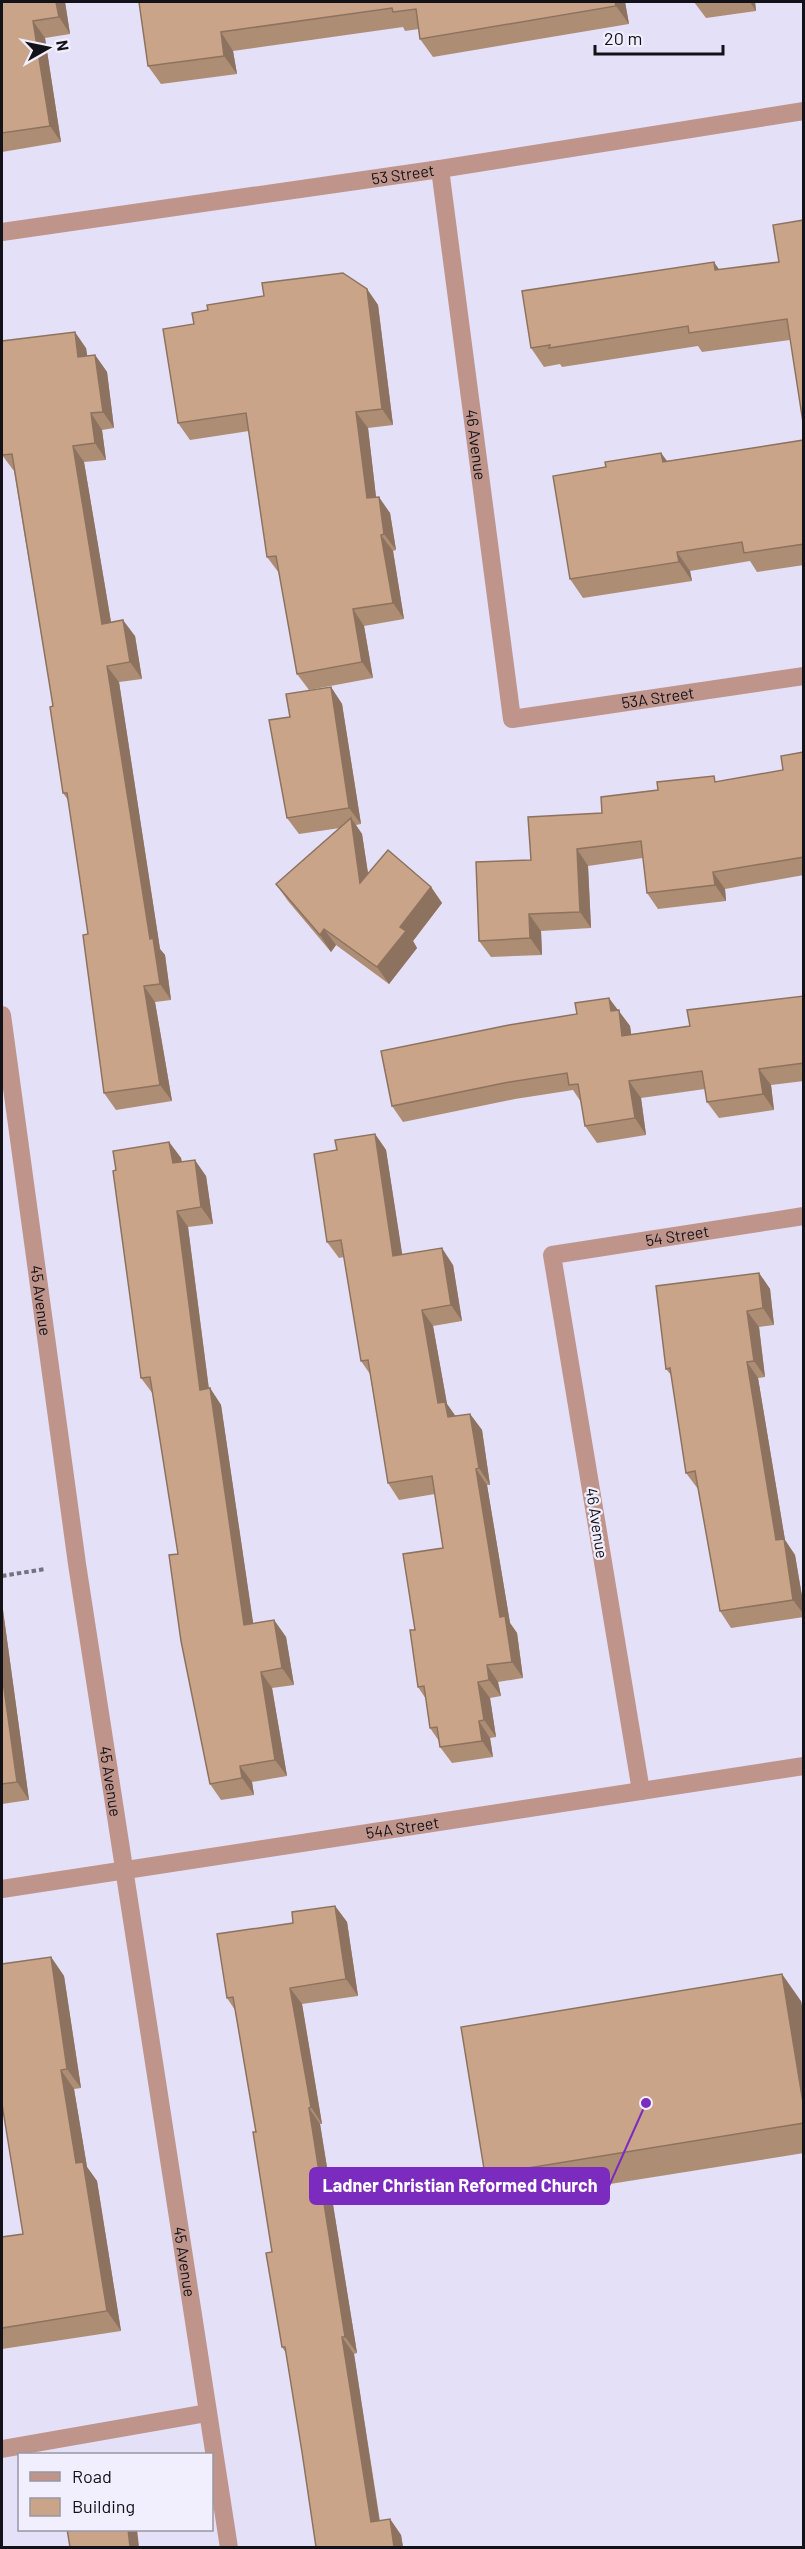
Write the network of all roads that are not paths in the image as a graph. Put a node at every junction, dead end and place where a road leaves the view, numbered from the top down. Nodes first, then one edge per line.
1 (804, 111) edge
2 (440, 169) junction
3 (2, 232) edge
4 (804, 676) edge
5 (512, 719) joint
6 (2, 1015) edge
7 (804, 1216) edge
8 (552, 1254) joint
9 (804, 1766) edge
10 (641, 1791) junction
11 (124, 1871) junction
12 (2, 1889) edge
13 (207, 2413) junction
14 (2, 2449) edge
15 (229, 2547) edge

1 - 2 street, 53 Street
2 - 3 street, 53 Street
2 - 5 street, 46 Avenue
4 - 5 street, 53A Street
6 - 11 street, 45 Avenue
7 - 8 street, 54 Street
8 - 10 street, 46 Avenue
9 - 10 street, 54A Street
10 - 11 street, 54A Street
11 - 12 street, 54A Street
11 - 13 street, 45 Avenue
13 - 14 street
13 - 15 street, 45 Avenue

